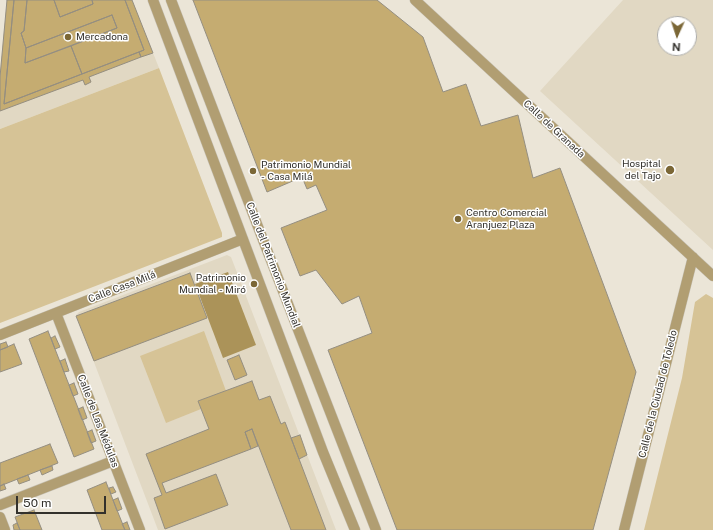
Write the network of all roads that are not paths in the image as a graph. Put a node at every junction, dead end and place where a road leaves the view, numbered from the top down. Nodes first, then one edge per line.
1 (153, 0) edge
2 (171, 0) edge
3 (414, 0) edge
4 (243, 239) junction
5 (693, 258) junction
6 (713, 276) edge
7 (56, 313) junction
8 (0, 335) edge
9 (113, 461) junction
10 (0, 505) edge
11 (0, 518) edge
12 (5, 530) edge
13 (140, 530) edge
14 (355, 530) edge
15 (376, 530) edge
16 (624, 530) edge

1 - 4 street, Calle del Patrimonio Mundial
2 - 15 street, Calle del Patrimonio Mundial
3 - 5 street, Calle de Granada
4 - 7 street, Calle Casa Milá
4 - 14 street, Calle del Patrimonio Mundial
5 - 6 street, Calle de Granada
5 - 16 street, Calle de la Ciudad de Toledo
7 - 8 street, Calle Casa Milá
7 - 9 street, Calle de Las Médulas
9 - 10 street
9 - 13 street, Calle de Las Médulas
11 - 12 street

